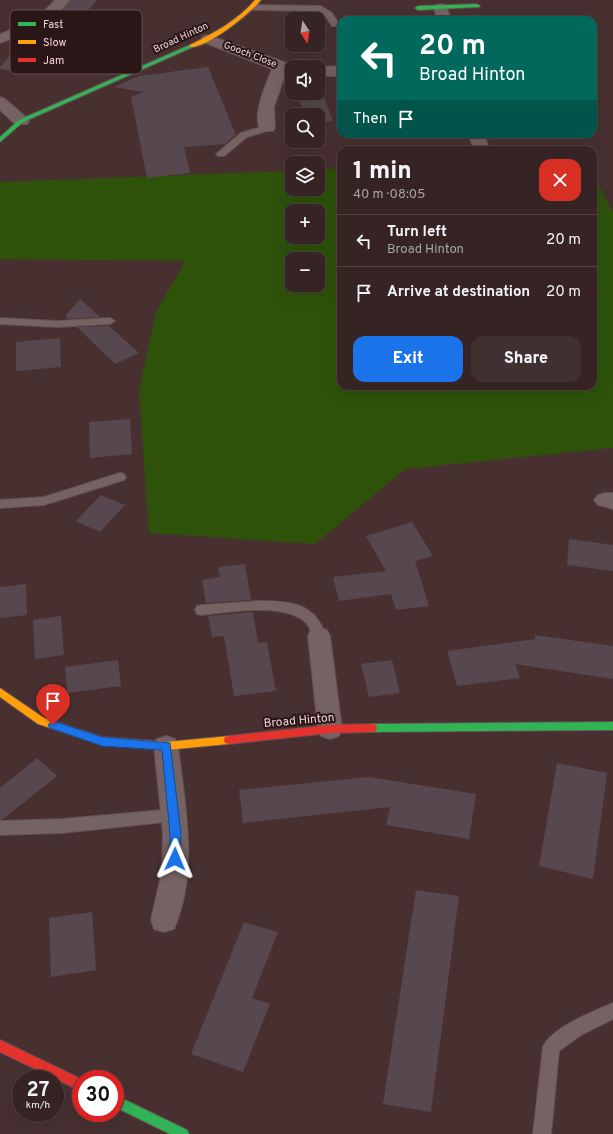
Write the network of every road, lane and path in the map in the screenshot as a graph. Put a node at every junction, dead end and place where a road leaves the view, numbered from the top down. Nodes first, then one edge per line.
1 (63, 0) edge
2 (258, 0) edge
3 (476, 6) dead end
4 (252, 8) junction
5 (418, 8) dead end
6 (53, 10) edge
7 (443, 14) edge
8 (335, 24) dead end
9 (10, 35) edge
10 (0, 39) edge
11 (208, 39) junction
12 (142, 68) edge
13 (285, 68) edge
14 (285, 70) edge
15 (325, 71) edge
16 (337, 71) edge
17 (128, 74) edge
18 (0, 102) edge
19 (21, 121) junction
20 (267, 128) joint
21 (0, 140) edge
22 (221, 154) dead end
23 (0, 321) edge
24 (110, 321) dead end
25 (120, 477) dead end
26 (0, 504) edge
27 (202, 610) dead end
28 (319, 636) joint
29 (0, 692) edge
30 (613, 726) edge
31 (330, 729) junction
32 (166, 746) junction
33 (174, 815) junction
34 (0, 828) edge
35 (164, 920) dead end
36 (613, 1011) edge
37 (0, 1046) edge
38 (72, 1081) edge
39 (124, 1105) edge
40 (183, 1134) edge
41 (542, 1134) edge

1 - 6 street
2 - 4 street, Broad Hinton
3 - 7 street
4 - 8 lane
4 - 11 street, Broad Hinton
5 - 7 street
9 - 10 street
11 - 12 street, Broad Hinton
11 - 13 street, Gooch Close
14 - 20 street
15 - 16 street
17 - 19 street, Broad Hinton
18 - 19 street
19 - 21 street, Broad Hinton
20 - 22 lane
23 - 24 lane
25 - 26 lane
27 - 28 lane
28 - 31 street
29 - 32 street, Broad Hinton
30 - 31 street, Broad Hinton
31 - 32 street, Broad Hinton
32 - 33 street
33 - 34 lane
33 - 35 street
36 - 41 lane
37 - 38 street
39 - 40 street

